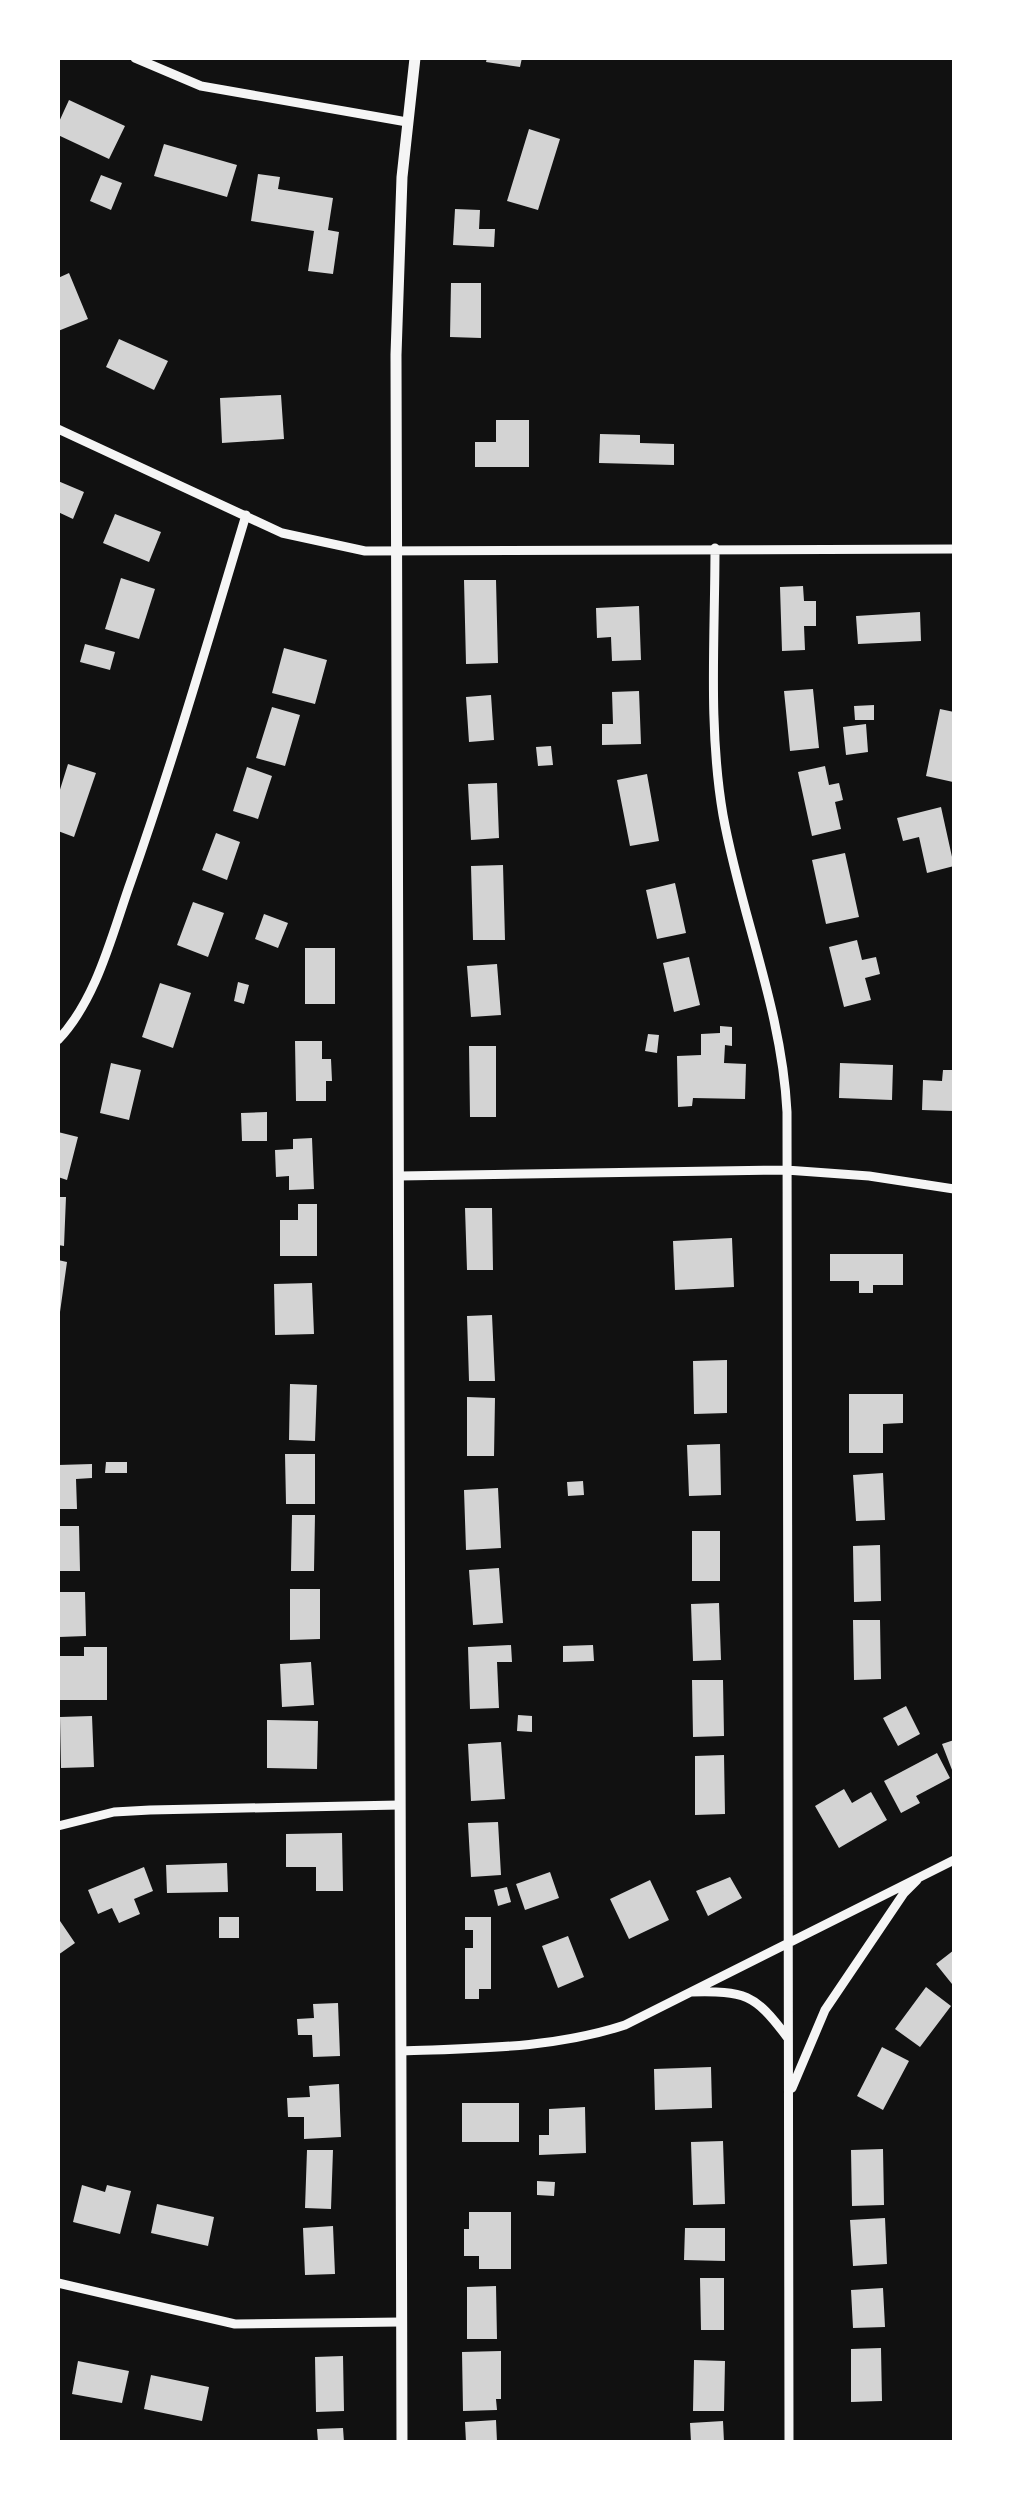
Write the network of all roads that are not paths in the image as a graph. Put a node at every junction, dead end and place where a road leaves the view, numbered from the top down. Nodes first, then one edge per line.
1 (135, 58) edge
2 (415, 58) edge
3 (407, 122) junction
4 (58, 429) edge
5 (246, 516) junction
6 (715, 548) junction
7 (954, 549) edge
8 (395, 551) junction
9 (58, 1040) edge
10 (786, 1170) junction
11 (399, 1176) junction
12 (954, 1188) edge
13 (399, 1805) junction
14 (58, 1826) edge
15 (954, 1860) edge
16 (921, 1876) junction
17 (789, 1942) junction
18 (688, 1992) junction
19 (789, 2039) junction
20 (401, 2050) junction
21 (789, 2096) junction
22 (58, 2283) edge
23 (401, 2322) junction
24 (402, 2442) edge
25 (790, 2442) edge

1 - 3 street
2 - 3 street
3 - 8 street
4 - 5 street
5 - 8 street
5 - 9 street
6 - 7 street
6 - 8 street
6 - 10 street
8 - 11 street
10 - 11 street
10 - 12 street
10 - 17 street
11 - 13 street
13 - 14 street
13 - 20 street
15 - 16 street
16 - 17 street
16 - 21 street
17 - 18 street
17 - 19 street
18 - 19 street
18 - 20 street
19 - 21 street
20 - 23 street
21 - 25 street
22 - 23 street
23 - 24 street

